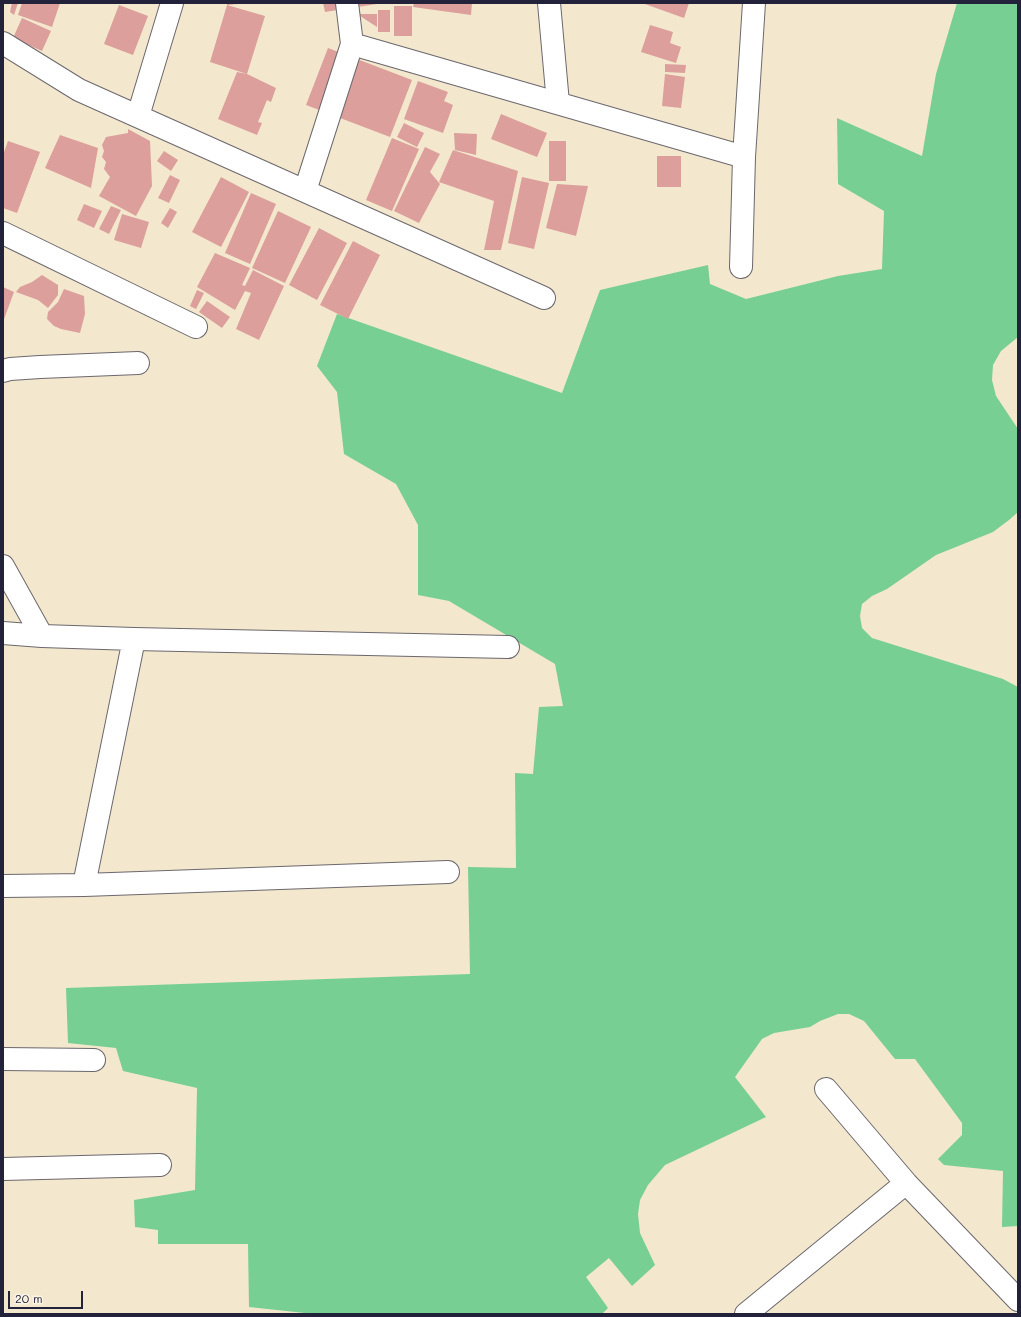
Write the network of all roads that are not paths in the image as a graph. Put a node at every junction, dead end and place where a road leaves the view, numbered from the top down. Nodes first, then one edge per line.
1 (172, 3) edge
2 (347, 3) edge
3 (549, 3) edge
4 (754, 3) edge
5 (3, 42) edge
6 (352, 44) junction
7 (558, 103) junction
8 (138, 116) junction
9 (744, 157) junction
10 (305, 191) junction
11 (3, 233) edge
12 (742, 267) dead end
13 (544, 298) dead end
14 (196, 327) dead end
15 (138, 364) dead end
16 (3, 371) edge
17 (3, 566) edge
18 (3, 633) edge
19 (42, 636) junction
20 (134, 639) junction
21 (508, 647) dead end
22 (448, 872) dead end
23 (84, 885) junction
24 (3, 886) edge
25 (3, 1059) edge
26 (94, 1060) dead end
27 (826, 1089) dead end
28 (160, 1165) dead end
29 (3, 1169) edge
30 (906, 1183) junction
31 (1018, 1300) edge
32 (746, 1314) edge

1 - 8 street
2 - 6 street
3 - 7 street
4 - 9 street
5 - 8 street
6 - 7 street
6 - 10 street
7 - 9 street
8 - 10 street
9 - 12 street
10 - 13 street
11 - 14 street
15 - 16 street
17 - 19 street
18 - 19 street
19 - 20 street
20 - 21 street
20 - 23 street
22 - 23 street
23 - 24 street
25 - 26 street
27 - 30 street
28 - 29 street
30 - 31 street
30 - 32 street

